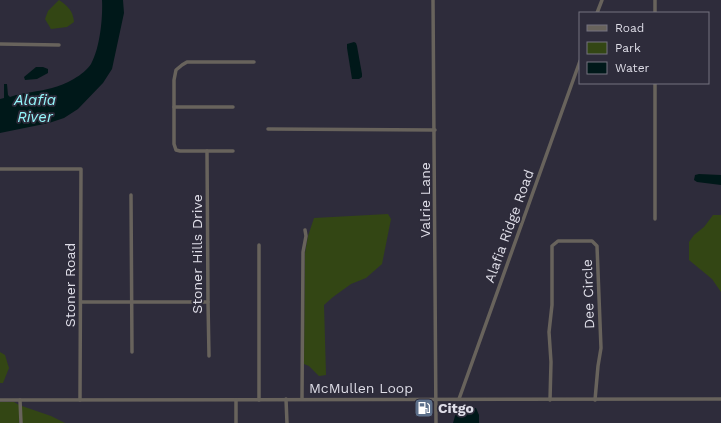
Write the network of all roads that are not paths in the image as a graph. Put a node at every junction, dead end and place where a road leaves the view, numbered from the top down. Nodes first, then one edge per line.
1 (434, 0) edge
2 (602, 0) edge
3 (655, 0) edge
4 (597, 12) edge
5 (655, 12) edge
6 (0, 44) edge
7 (59, 45) dead end
8 (254, 62) dead end
9 (579, 64) edge
10 (655, 84) edge
11 (233, 106) dead end
12 (174, 107) junction
13 (268, 129) dead end
14 (435, 130) junction
15 (207, 151) junction
16 (233, 151) dead end
17 (0, 168) edge
18 (131, 194) dead end
19 (655, 219) dead end
20 (305, 230) dead end
21 (259, 245) dead end
22 (81, 302) junction
23 (132, 302) junction
24 (208, 302) junction
25 (132, 352) dead end
26 (209, 356) dead end
27 (286, 399) junction
28 (302, 399) junction
29 (460, 399) junction
30 (721, 399) edge
31 (0, 400) edge
32 (20, 400) junction
33 (80, 400) junction
34 (236, 400) junction
35 (259, 400) junction
36 (436, 400) junction
37 (550, 400) junction
38 (596, 400) junction
39 (21, 423) edge
40 (236, 423) edge
41 (287, 423) edge
42 (436, 423) edge

1 - 14 street, Valrie Lane
2 - 4 street
3 - 5 street
6 - 7 street
8 - 12 street
9 - 29 street, Alafia Ridge Road
10 - 19 street
11 - 12 street
12 - 15 street
13 - 14 street
14 - 36 street, Valrie Lane
15 - 16 street
15 - 24 street, Stoner Hills Drive
17 - 22 street, Stoner Road
18 - 23 street
20 - 28 street
21 - 35 street
22 - 23 street
22 - 33 street, Stoner Road
23 - 24 street
23 - 25 street
24 - 26 street, Stoner Hills Drive
27 - 28 street, McMullen Loop
27 - 35 street, McMullen Loop
27 - 41 street
28 - 36 street, McMullen Loop
29 - 36 street, McMullen Loop
29 - 37 street, McMullen Loop
30 - 38 street, McMullen Loop
31 - 32 street, McMullen Loop
32 - 33 street, McMullen Loop
32 - 39 street
33 - 34 street, McMullen Loop
34 - 35 street, McMullen Loop
34 - 40 street
36 - 42 street, Valrie Lane
37 - 38 street, McMullen Loop
37 - 38 street, Dee Circle

